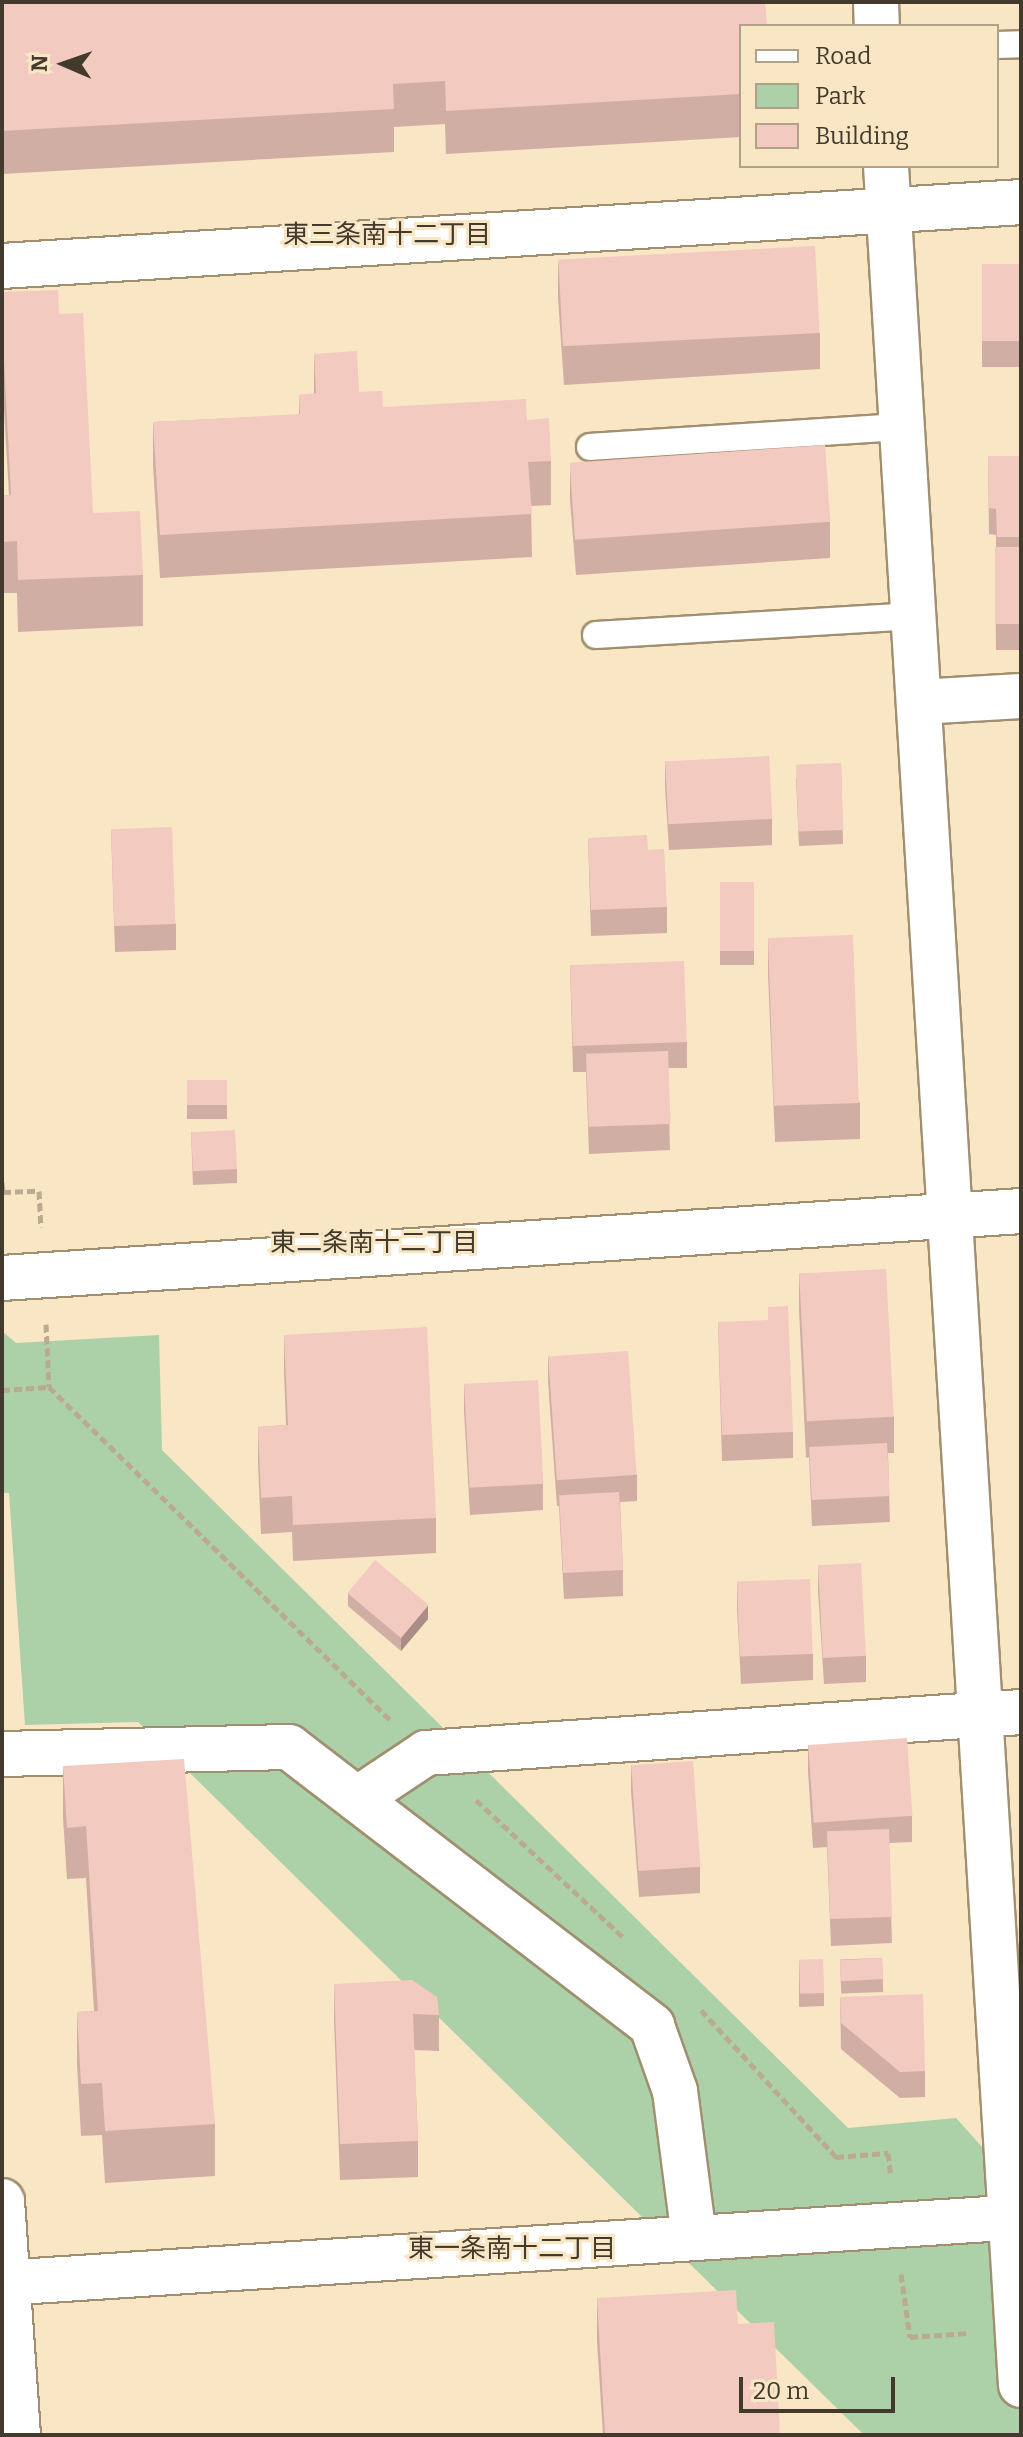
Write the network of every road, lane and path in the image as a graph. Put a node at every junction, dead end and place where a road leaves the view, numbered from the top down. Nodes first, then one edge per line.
1 (876, 2) edge
2 (877, 24) edge
3 (1021, 44) edge
4 (999, 45) edge
5 (886, 168) edge
6 (1021, 202) edge
7 (889, 210) junction
8 (2, 266) edge
9 (902, 427) junction
10 (590, 447) dead end
11 (914, 616) junction
12 (596, 635) dead end
13 (1021, 696) edge
14 (919, 702) junction
15 (1021, 1211) edge
16 (952, 1216) junction
17 (2, 1278) edge
18 (2, 1390) edge
19 (1002, 1713) edge
20 (426, 1753) junction
21 (2, 1754) edge
22 (357, 1799) junction
23 (635, 1949) dead end
24 (693, 2003) dead end
25 (2, 2201) edge
26 (1017, 2218) edge
27 (897, 2227) junction
28 (694, 2238) junction
29 (5, 2282) edge
30 (1017, 2329) junction
31 (1021, 2385) edge
32 (18, 2435) edge

1 - 2 street
3 - 4 lane
5 - 7 street
6 - 7 street
7 - 8 street
7 - 9 street
9 - 10 lane
9 - 11 street
11 - 12 lane
11 - 14 street
13 - 14 street
14 - 16 street
15 - 16 street
16 - 17 street
16 - 19 street
18 - 20 path
19 - 20 street
19 - 26 street
20 - 22 street
20 - 23 path
21 - 22 street
22 - 28 street
24 - 27 path
25 - 29 street
26 - 27 street
26 - 30 street
27 - 28 street
27 - 30 path
28 - 29 street
29 - 32 street
30 - 31 street

